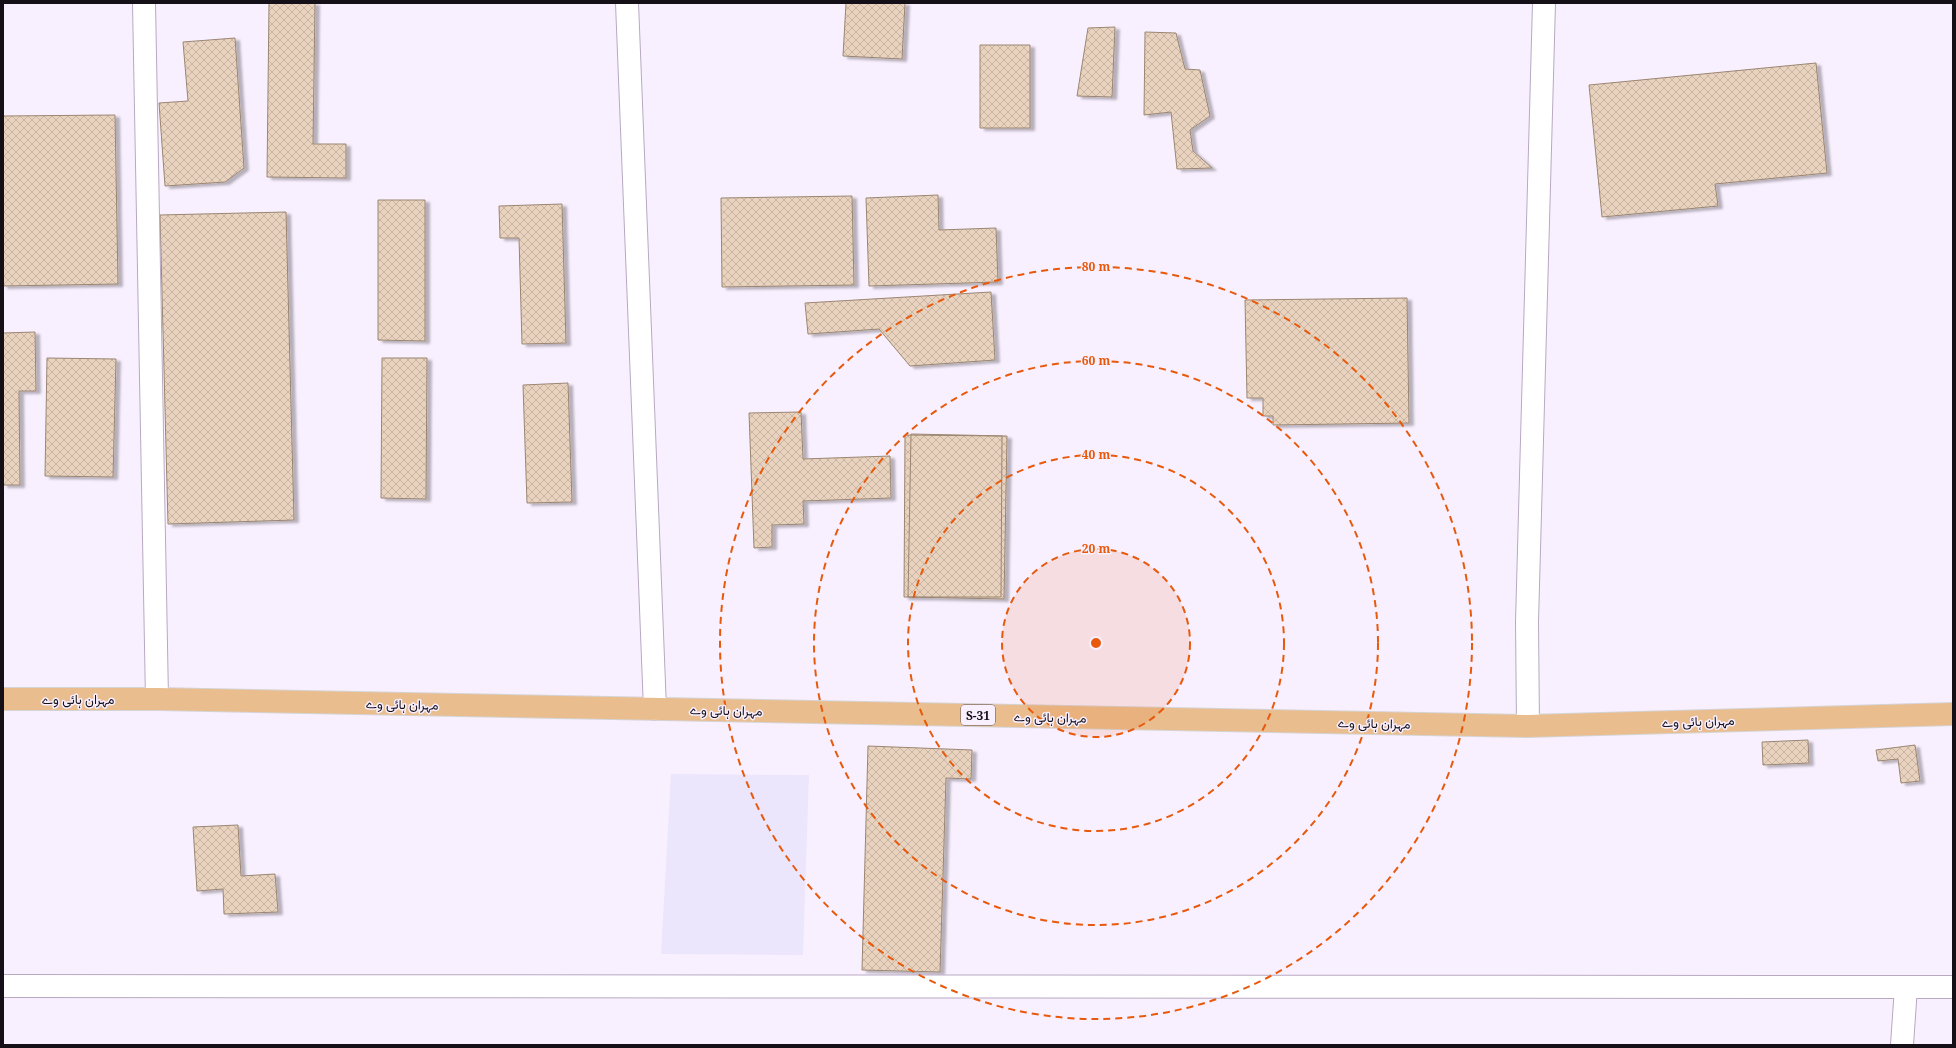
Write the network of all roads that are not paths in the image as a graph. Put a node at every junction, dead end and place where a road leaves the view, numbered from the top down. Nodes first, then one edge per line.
1 (144, 3) edge
2 (627, 3) edge
3 (1544, 3) edge
4 (3, 699) edge
5 (157, 699) junction
6 (655, 709) junction
7 (1953, 714) edge
8 (1528, 726) junction
9 (3, 986) edge
10 (1906, 987) junction
11 (1953, 987) edge
12 (1903, 1036) edge

1 - 5 street
2 - 6 street
3 - 8 street
4 - 5 main road, مہران ہائی وے / S-31
5 - 6 main road, مہران ہائی وے / S-31
6 - 8 main road, مہران ہائی وے / S-31
7 - 8 main road, مہران ہائی وے / S-31
9 - 10 street
10 - 11 street
10 - 12 street

